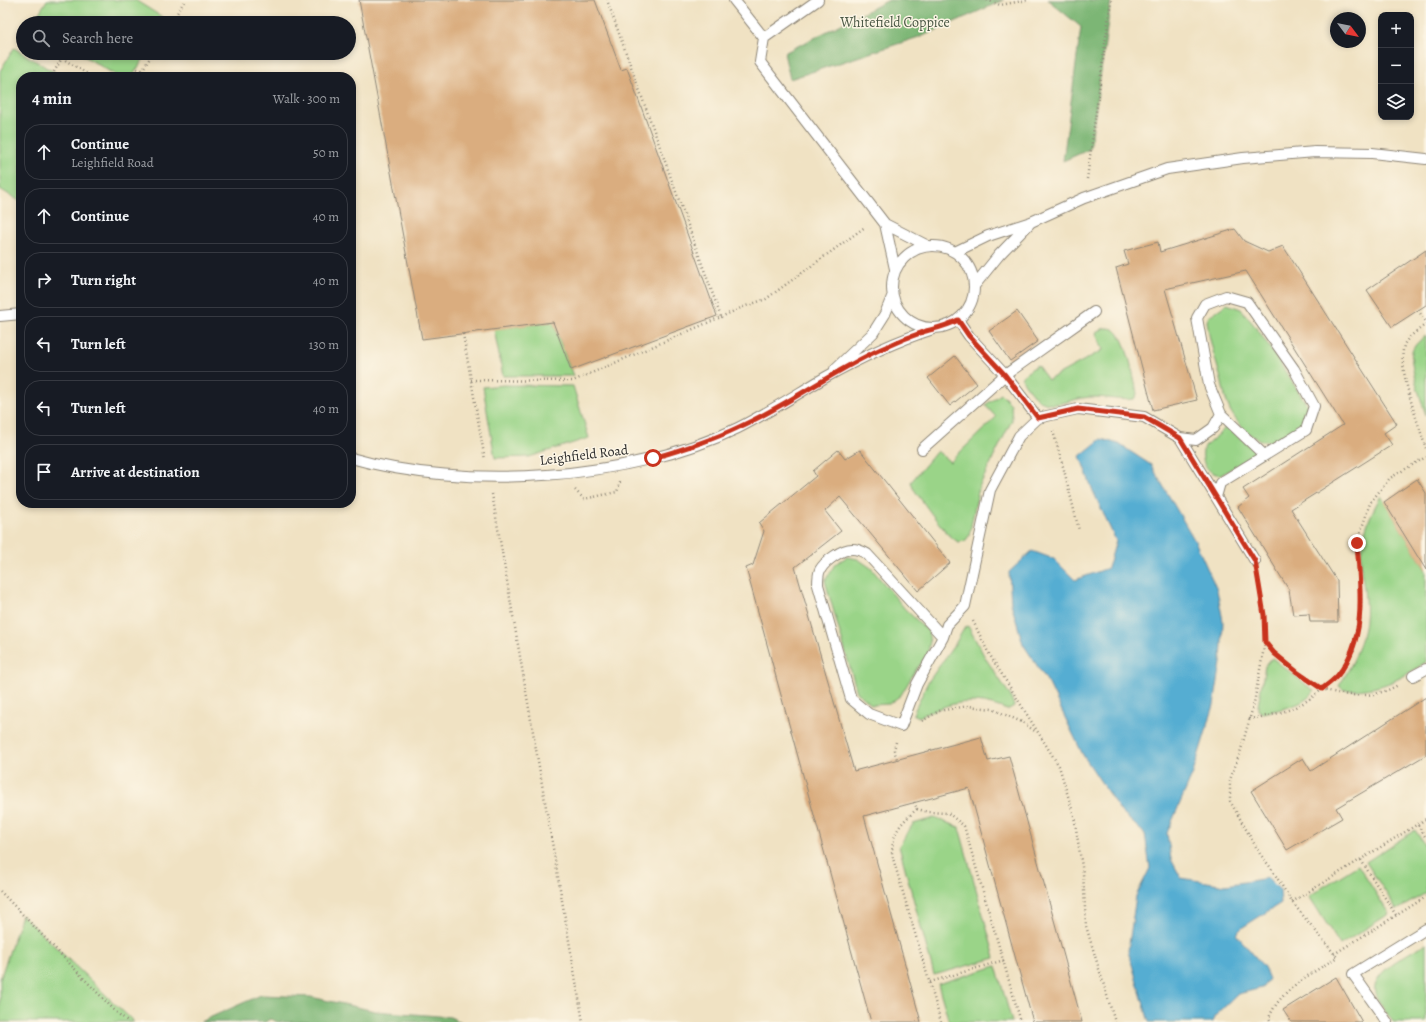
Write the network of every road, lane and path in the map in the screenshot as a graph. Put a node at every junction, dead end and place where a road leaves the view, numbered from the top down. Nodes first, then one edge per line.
1 (185, 0) edge
2 (607, 0) edge
3 (734, 0) edge
4 (818, 0) edge
5 (986, 0) edge
6 (1028, 0) edge
7 (1111, 0) edge
8 (175, 16) edge
9 (764, 38) junction
10 (61, 60) edge
11 (65, 60) edge
12 (149, 60) edge
13 (137, 69) dead end
14 (54, 72) dead end
15 (83, 72) edge
16 (142, 72) joint
17 (1426, 160) edge
18 (1084, 198) junction
19 (882, 220) junction
20 (1031, 222) junction
21 (928, 246) junction
22 (955, 252) junction
23 (895, 269) junction
24 (974, 286) junction
25 (892, 297) junction
26 (1418, 310) dead end
27 (1094, 312) dead end
28 (16, 314) edge
29 (0, 316) edge
30 (721, 317) junction
31 (958, 320) junction
32 (1426, 323) edge
33 (933, 329) junction
34 (463, 334) dead end
35 (1005, 375) junction
36 (826, 377) junction
37 (471, 380) junction
38 (1221, 414) junction
39 (1043, 417) junction
40 (1180, 438) junction
41 (1426, 448) edge
42 (922, 449) dead end
43 (1264, 455) junction
44 (1426, 457) edge
45 (356, 459) edge
46 (487, 476) junction
47 (1216, 497) junction
48 (1079, 530) dead end
49 (1255, 561) joint
50 (965, 606) junction
51 (943, 636) junction
52 (1265, 642) junction
53 (1426, 669) edge
54 (1413, 676) joint
55 (1322, 689) junction
56 (1249, 719) junction
57 (920, 722) dead end
58 (1037, 732) junction
59 (894, 750) dead end
60 (897, 759) dead end
61 (914, 802) dead end
62 (917, 809) junction
63 (1426, 819) edge
64 (1418, 825) junction
65 (1426, 838) edge
66 (1361, 860) junction
67 (0, 891) edge
68 (1426, 896) edge
69 (1292, 902) junction
70 (1396, 915) junction
71 (1426, 929) edge
72 (1334, 954) junction
73 (1004, 960) junction
74 (930, 982) junction
75 (129, 1022) edge
76 (583, 1022) edge
77 (941, 1022) edge
78 (1021, 1022) edge
79 (1115, 1022) edge
80 (1271, 1022) edge
81 (1387, 1022) edge

1 - 8 path
2 - 30 path
3 - 9 lane
4 - 9 lane
5 - 6 path
7 - 18 path
9 - 19 lane
10 - 14 path
11 - 15 path
12 - 16 path
13 - 16 path
17 - 18 lane
18 - 20 lane
19 - 21 lane
19 - 23 lane
19 - 30 path
20 - 22 lane
20 - 24 lane
21 - 22 lane
21 - 23 lane
22 - 24 lane
23 - 25 lane
24 - 31 lane
25 - 33 lane
25 - 36 lane
26 - 32 path
27 - 35 lane
28 - 29 lane
30 - 37 path
31 - 33 lane
31 - 35 lane
32 - 41 path
33 - 36 lane
34 - 37 path
35 - 39 lane
35 - 42 lane
36 - 46 lane, Leighfield Road
37 - 46 path
38 - 40 lane
38 - 43 lane
38 - 43 lane
39 - 40 lane
39 - 48 path
39 - 50 lane
40 - 47 lane
43 - 47 lane
44 - 55 path
45 - 46 lane, Leighfield Road
46 - 76 path
47 - 49 lane
49 - 52 path
50 - 51 lane
50 - 58 path
51 - 51 lane
52 - 55 path
52 - 56 path
53 - 54 lane
54 - 55 path
55 - 56 path
56 - 69 path
57 - 58 path
58 - 79 path
59 - 60 path
61 - 62 path
62 - 73 path
62 - 74 path
63 - 64 path
64 - 65 path
64 - 66 path
66 - 69 path
66 - 70 path
67 - 75 path
68 - 70 path
69 - 72 path
70 - 72 path
71 - 81 lane
72 - 80 path
73 - 74 path
73 - 78 path
74 - 77 path

